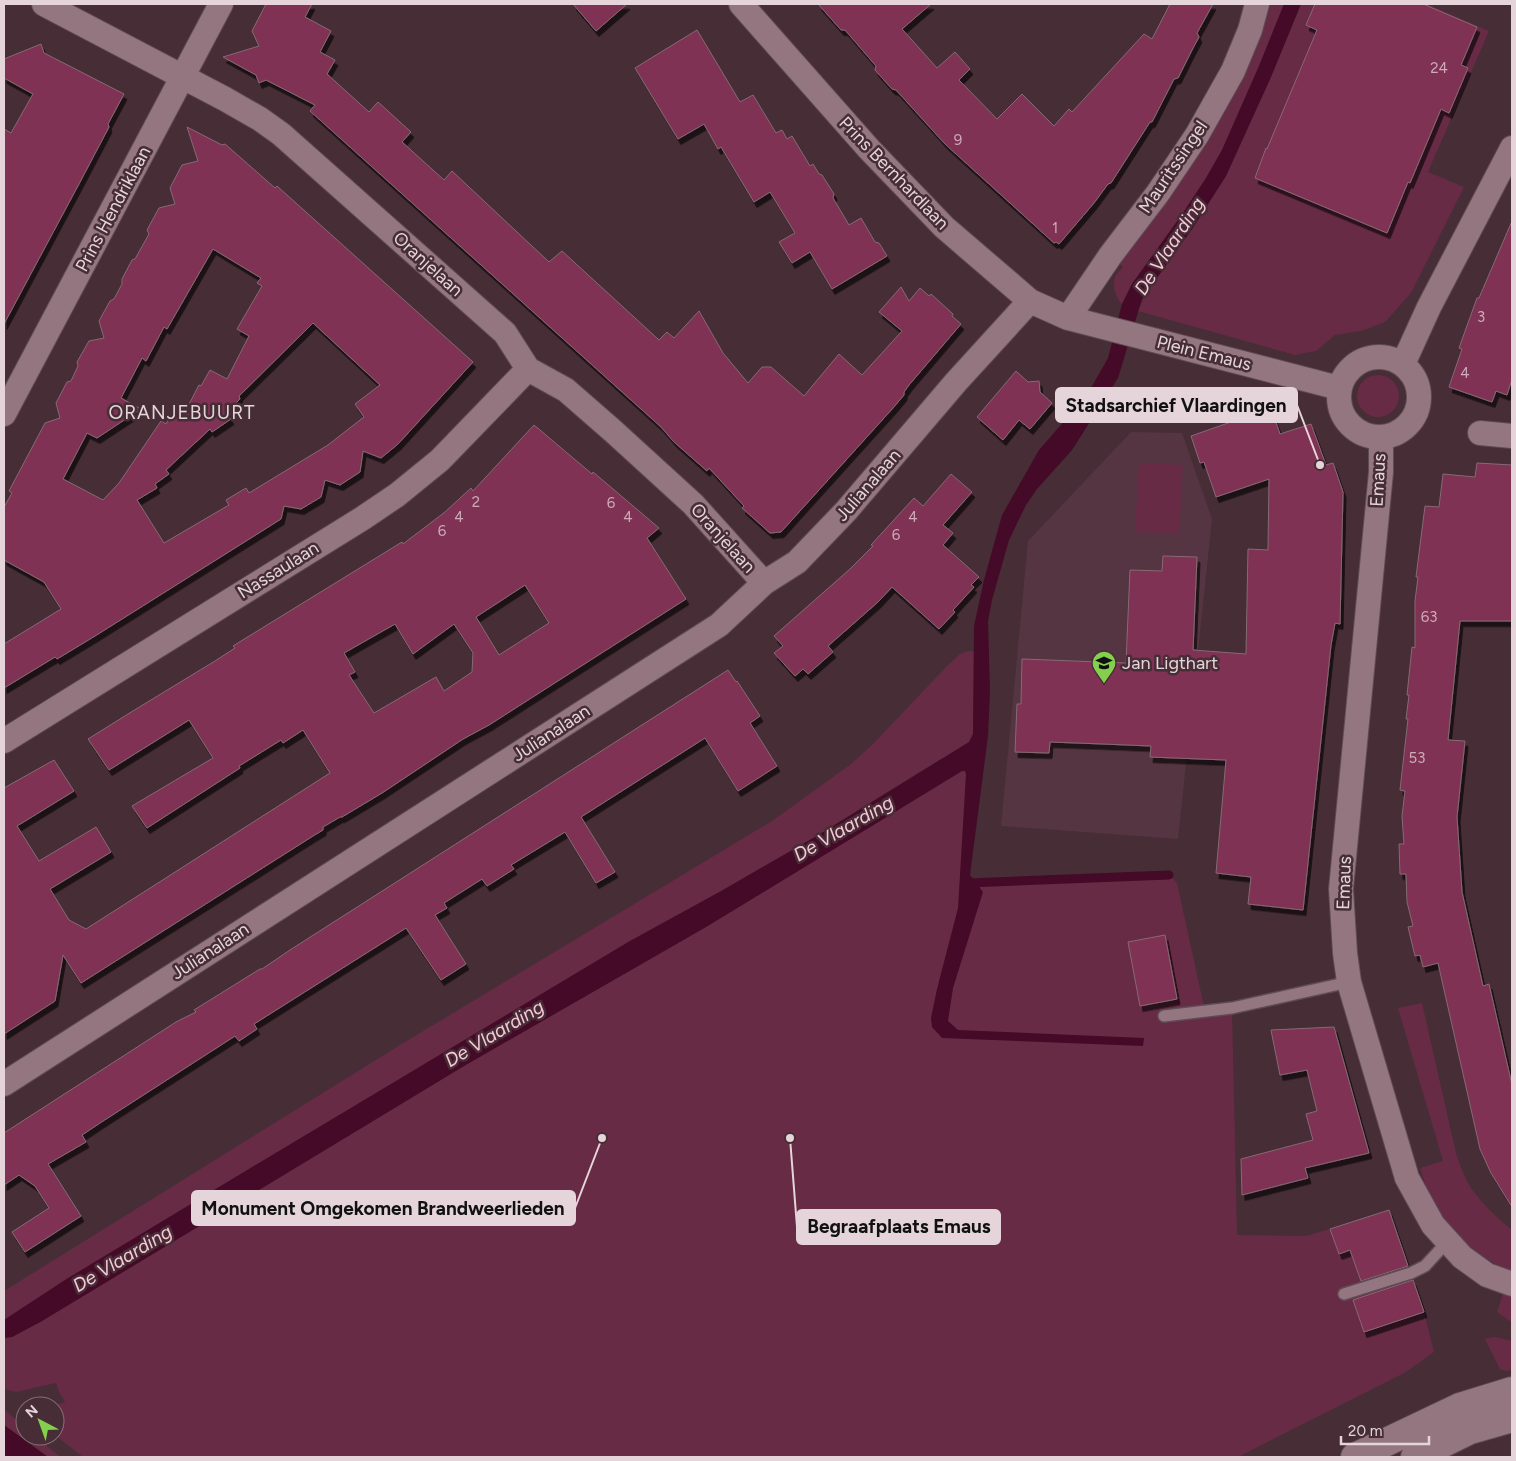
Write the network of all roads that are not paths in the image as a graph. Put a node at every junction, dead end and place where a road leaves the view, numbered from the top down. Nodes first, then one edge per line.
1 (44, 4) edge
2 (222, 4) edge
3 (741, 4) edge
4 (1257, 4) edge
5 (183, 77) junction
6 (1512, 148) edge
7 (1030, 301) junction
8 (1068, 318) junction
9 (1403, 364) junction
10 (528, 369) junction
11 (1339, 388) junction
12 (4, 414) edge
13 (1480, 433) dead end
14 (1512, 436) edge
15 (1380, 437) junction
16 (764, 583) junction
17 (4, 741) edge
18 (1349, 982) junction
19 (1164, 1016) dead end
20 (4, 1084) edge
21 (1448, 1241) junction
22 (1507, 1283) edge
23 (1344, 1294) dead end
24 (1510, 1404) edge
25 (1355, 1457) edge
26 (1415, 1457) edge

1 - 5 street, Oranjelaan
2 - 5 street, Prins Hendriklaan
3 - 7 street, Prins Bernhardlaan
4 - 8 street, Mauritssingel
5 - 10 street, Oranjelaan
5 - 12 street, Prins Hendriklaan
6 - 9 street
7 - 8 street, Prins Bernhardlaan
7 - 16 street, Julianalaan
8 - 11 street, Plein Emaus
9 - 11 street
9 - 15 street
10 - 16 street, Oranjelaan
10 - 17 street, Nassaulaan
11 - 15 street
13 - 14 street
15 - 18 street, Emaus
16 - 20 street, Julianalaan
18 - 19 lane
18 - 21 street, Emaus
21 - 22 street, Emaus
21 - 23 lane
24 - 25 main road
24 - 26 main road

